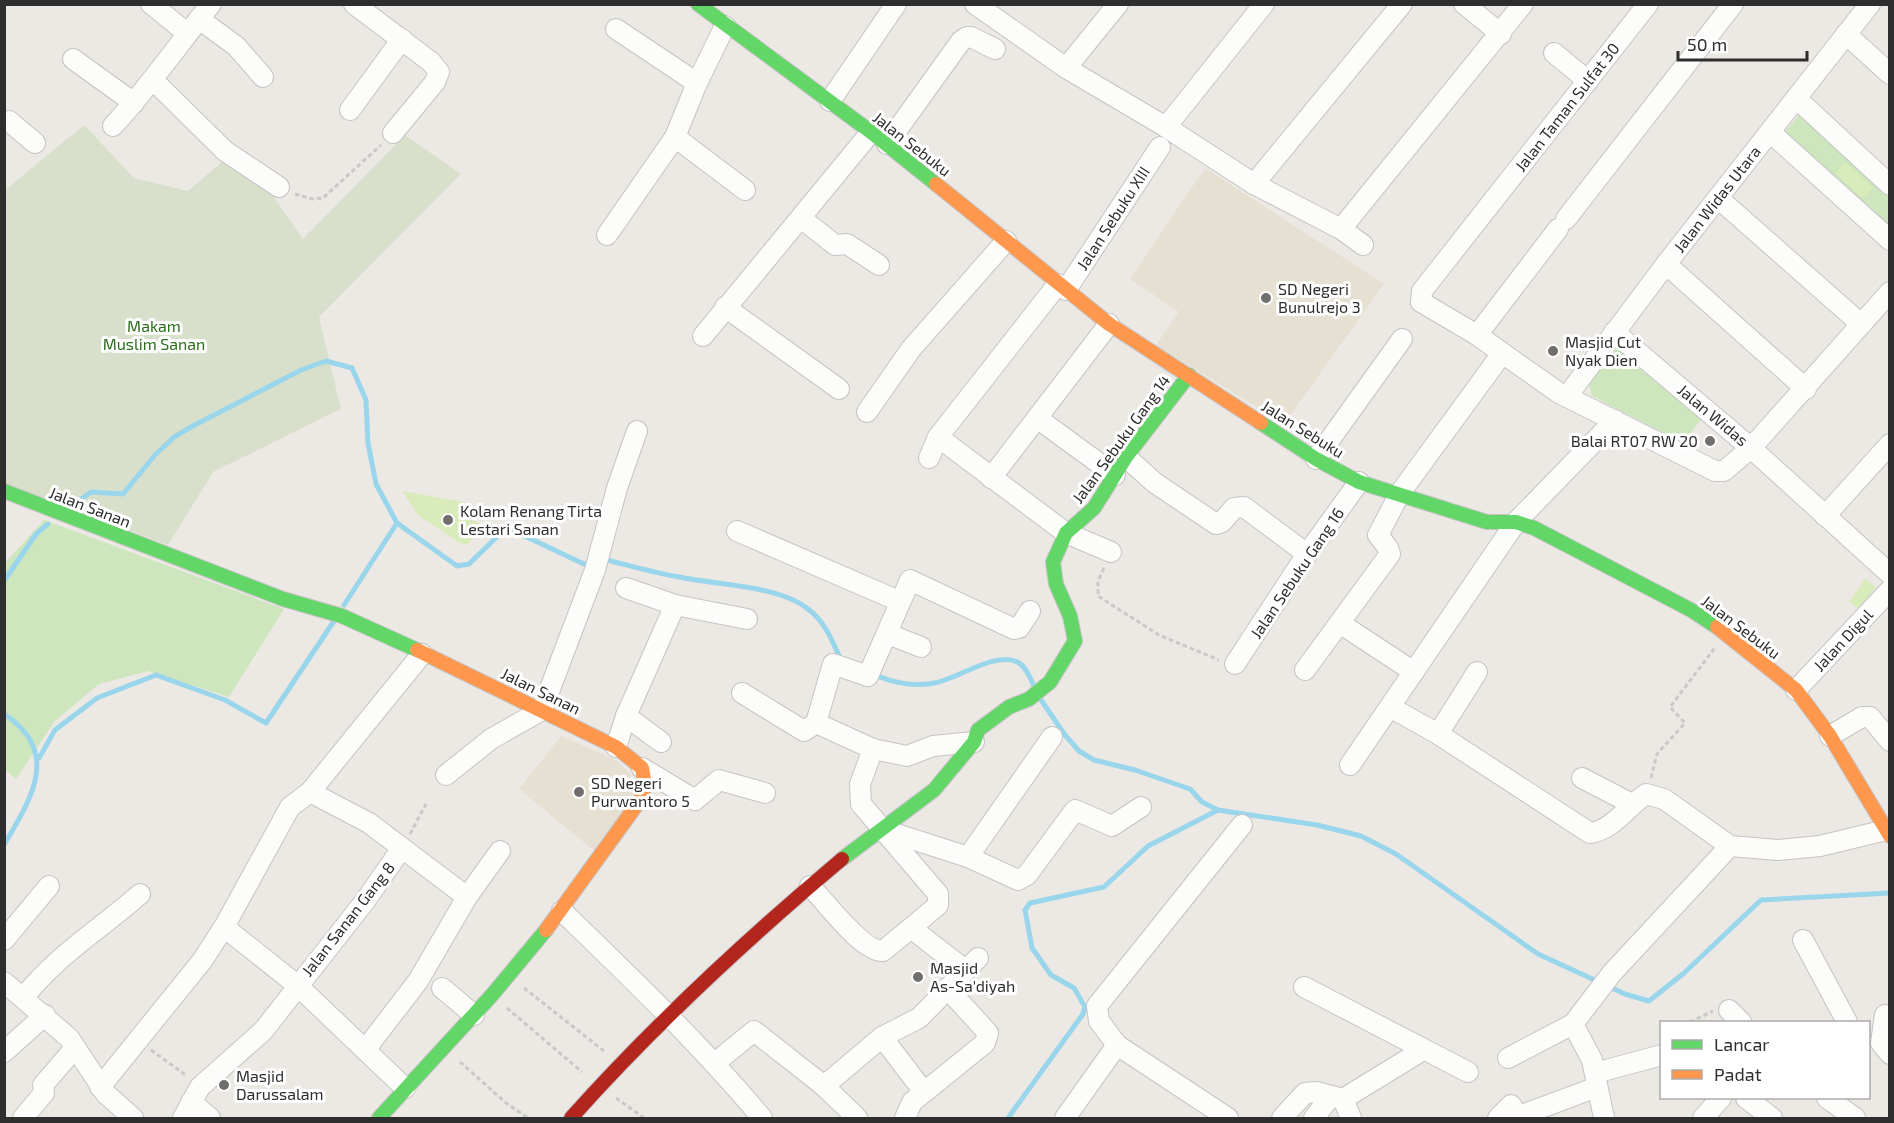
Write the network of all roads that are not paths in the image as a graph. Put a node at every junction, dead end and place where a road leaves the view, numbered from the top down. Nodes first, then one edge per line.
1 (151, 4) edge
2 (354, 4) edge
3 (698, 4) edge
4 (896, 4) edge
5 (1118, 4) edge
6 (1264, 4) edge
7 (1402, 4) edge
8 (1464, 4) edge
9 (1648, 4) edge
10 (1733, 4) edge
11 (1870, 4) edge
12 (982, 6) edge
13 (1514, 8) edge
14 (199, 19) edge
15 (725, 26) junction
16 (616, 29) dead end
17 (1501, 34) junction
18 (1846, 34) junction
19 (402, 39) junction
20 (995, 49) dead end
21 (1554, 53) dead end
22 (73, 59) dead end
23 (1066, 68) junction
24 (1890, 74) edge
25 (262, 77) dead end
26 (154, 81) junction
27 (1588, 81) junction
28 (697, 83) junction
29 (1796, 98) junction
30 (830, 101) junction
31 (134, 103) junction
32 (350, 110) dead end
33 (4, 122) edge
34 (113, 126) dead end
35 (1166, 127) junction
36 (871, 132) junction
37 (1770, 132) junction
38 (393, 133) road end
39 (675, 137) junction
40 (35, 143) dead end
41 (887, 144) junction
42 (1160, 147) dead end
43 (1254, 184) junction
44 (1890, 185) edge
45 (279, 187) road end
46 (745, 190) dead end
47 (1718, 198) junction
48 (801, 218) junction
49 (1341, 230) junction
50 (607, 235) dead end
51 (1890, 240) edge
52 (1006, 241) junction
53 (1363, 245) dead end
54 (1666, 264) junction
55 (879, 265) dead end
56 (1062, 287) junction
57 (1890, 292) edge
58 (725, 307) junction
59 (1110, 324) junction
60 (1861, 324) junction
61 (1614, 332) junction
62 (1477, 335) junction
63 (703, 336) dead end
64 (1402, 339) dead end
65 (1501, 355) dead end
66 (1189, 375) junction
67 (839, 389) dead end
68 (1806, 389) junction
69 (1568, 395) junction
70 (867, 412) dead end
71 (1037, 418) junction
72 (1615, 420) junction
73 (637, 431) dead end
74 (938, 437) junction
75 (1890, 444) edge
76 (1751, 448) junction
77 (1126, 457) junction
78 (929, 458) dead end
79 (1316, 459) junction
80 (1115, 475) junction
81 (991, 478) junction
82 (1359, 482) junction
83 (4, 491) edge
84 (1400, 493) junction
85 (1825, 516) junction
86 (1516, 522) junction
87 (737, 531) dead end
88 (1066, 533) junction
89 (1111, 552) road end
90 (1307, 554) junction
91 (1890, 574) edge
92 (626, 588) dead end
93 (1890, 590) edge
94 (899, 601) junction
95 (675, 605) junction
96 (1030, 611) dead end
97 (747, 619) dead end
98 (1341, 624) junction
99 (883, 642) junction
100 (921, 647) dead end
101 (422, 654) junction
102 (1235, 664) road end
103 (1305, 670) dead end
104 (1414, 672) junction
105 (1477, 672) dead end
106 (1796, 690) junction
107 (742, 693) dead end
108 (1390, 707) junction
109 (542, 710) junction
110 (626, 716) junction
111 (816, 723) junction
112 (1438, 734) junction
113 (1830, 736) junction
114 (1052, 737) dead end
115 (1890, 741) edge
116 (661, 742) dead end
117 (974, 742) junction
118 (616, 747) junction
119 (873, 749) junction
120 (1350, 765) dead end
121 (642, 768) junction
122 (446, 775) dead end
123 (1582, 778) dead end
124 (310, 792) junction
125 (765, 793) dead end
126 (1639, 799) junction
127 (1141, 807) dead end
128 (1242, 825) dead end
129 (884, 830) junction
130 (1888, 833) edge
131 (1730, 846) junction
132 (402, 848) junction
133 (500, 851) dead end
134 (968, 857) junction
135 (49, 886) dead end
136 (810, 886) junction
137 (140, 894) dead end
138 (466, 897) junction
139 (562, 911) junction
140 (224, 927) junction
141 (911, 928) junction
142 (4, 940) edge
143 (1803, 940) dead end
144 (4, 982) edge
145 (297, 985) junction
146 (1304, 987) dead end
147 (442, 988) dead end
148 (946, 988) junction
149 (23, 998) junction
150 (45, 1015) junction
151 (474, 1015) junction
152 (670, 1016) junction
153 (1881, 1017) edge
154 (1846, 1021) edge
155 (1573, 1024) junction
156 (882, 1037) junction
157 (1117, 1045) junction
158 (75, 1048) junction
159 (365, 1050) junction
160 (1423, 1050) junction
161 (4, 1052) edge
162 (1890, 1054) edge
163 (1660, 1056) edge
164 (1508, 1058) dead end
165 (715, 1063) junction
166 (1468, 1072) dead end
167 (1596, 1080) junction
168 (824, 1086) junction
169 (100, 1087) junction
170 (405, 1088) junction
171 (924, 1092) junction
172 (1337, 1098) junction
173 (1719, 1099) edge
174 (1828, 1099) edge
175 (191, 1102) edge
176 (23, 1119) edge
177 (133, 1119) edge
178 (210, 1119) edge
179 (379, 1119) edge
180 (570, 1119) edge
181 (762, 1119) edge
182 (857, 1119) edge
183 (905, 1119) edge
184 (1065, 1119) edge
185 (1228, 1119) edge
186 (1282, 1119) edge
187 (1314, 1119) edge
188 (1351, 1119) edge
189 (1498, 1119) edge
190 (1604, 1119) edge
191 (1703, 1119) edge
192 (1855, 1119) edge

1 - 14 street
2 - 19 street
3 - 15 street, Jalan Sebuku
4 - 30 street
5 - 23 street
6 - 35 street
7 - 43 street
8 - 17 street
9 - 27 street, Jalan Taman Sulfat 30
10 - 62 street
11 - 18 street, Jalan Widas Utara
12 - 23 street
13 - 17 street
14 - 25 street
14 - 26 street
15 - 28 street
15 - 30 street, Jalan Sebuku
16 - 28 street
17 - 49 street
18 - 24 street
18 - 29 street, Jalan Widas Utara
19 - 32 street
19 - 38 street
20 - 41 street
21 - 27 street
22 - 31 street
23 - 35 street
26 - 31 street
26 - 45 street
27 - 62 street, Jalan Taman Sulfat 30
28 - 39 street
29 - 37 street, Jalan Widas Utara
29 - 44 street
30 - 36 street, Jalan Sebuku
31 - 34 street
33 - 40 street
35 - 43 street
36 - 41 street, Jalan Sebuku
36 - 48 street
37 - 47 street, Jalan Widas Utara
37 - 51 street
39 - 46 street
39 - 50 street
41 - 52 street, Jalan Sebuku
42 - 56 street, Jalan Sebuku XIII
43 - 49 street
47 - 54 street, Jalan Widas Utara
47 - 60 street
48 - 55 street
48 - 58 street
49 - 53 street
52 - 56 street, Jalan Sebuku
52 - 70 street
54 - 61 street, Jalan Widas Utara
54 - 68 street
56 - 59 street, Jalan Sebuku
56 - 74 street, Jalan Sebuku XIII
57 - 60 street, Jalan Widas
58 - 63 street
58 - 67 street
59 - 66 street, Jalan Sebuku
59 - 71 street
60 - 68 street, Jalan Widas
61 - 69 street, Jalan Widas Utara
61 - 76 street, Jalan Widas
62 - 69 street
64 - 79 street
65 - 84 street
66 - 77 street, Jalan Sebuku Gang 14
66 - 79 street, Jalan Sebuku
68 - 76 street, Jalan Widas
69 - 72 street
71 - 80 street
71 - 81 street
72 - 76 street
72 - 86 street
73 - 109 street
74 - 78 street, Jalan Sebuku XIII
74 - 81 street
75 - 85 street
76 - 85 street
77 - 80 street, Jalan Sebuku Gang 14
77 - 90 street
79 - 82 street, Jalan Sebuku
80 - 88 street, Jalan Sebuku Gang 14
81 - 88 street
82 - 84 street, Jalan Sebuku
82 - 90 street, Jalan Sebuku Gang 16
83 - 101 street, Jalan Sanan
84 - 86 street, Jalan Sebuku
84 - 98 street
85 - 91 street
86 - 104 street
86 - 106 street, Jalan Sebuku
87 - 94 street
88 - 89 street
88 - 117 street, Jalan Sebuku Gang 14
90 - 102 street, Jalan Sebuku Gang 16
92 - 95 street
93 - 106 street, Jalan Digul
94 - 96 street
94 - 99 street
95 - 97 street
95 - 110 street
98 - 103 street
98 - 104 street
99 - 100 street
99 - 111 street
101 - 109 street, Jalan Sanan
101 - 124 street
104 - 108 street
105 - 112 street
106 - 113 street, Jalan Sebuku
107 - 111 street
108 - 112 street
108 - 120 street
109 - 118 street, Jalan Sanan
109 - 122 street
110 - 116 street
110 - 118 street
111 - 119 street
112 - 126 street
113 - 115 street
113 - 130 street, Jalan Sebuku
114 - 134 street
117 - 119 street
117 - 129 street, Jalan Sebuku Gang 14
118 - 121 street, Jalan Sanan
119 - 129 street
121 - 125 street
121 - 139 street
123 - 126 street
124 - 132 street
124 - 140 street
126 - 131 street
127 - 134 street
128 - 157 street
129 - 134 street
129 - 136 street, Jalan Sebuku Gang 14
129 - 141 street
130 - 131 street
131 - 155 street
132 - 138 street
132 - 145 street, Jalan Sanan Gang 8
133 - 138 street
135 - 142 street
136 - 141 street
136 - 152 street, Jalan Sebuku Gang 14
137 - 149 street
138 - 159 street
139 - 151 street
139 - 152 street
140 - 145 street
140 - 169 street
141 - 148 street
143 - 154 street
144 - 149 street
145 - 159 street, Jalan Sanan Gang 8
145 - 175 street
146 - 160 street
147 - 151 street
148 - 156 street
148 - 171 street
149 - 150 street
150 - 158 street
150 - 161 street
151 - 170 street
152 - 165 street
152 - 180 street, Jalan Sebuku Gang 14
153 - 162 street
155 - 164 street
155 - 167 street
156 - 168 street
156 - 171 street
157 - 184 street
157 - 185 street
158 - 169 street
158 - 176 street
159 - 170 street, Jalan Sanan Gang 8
160 - 166 street
160 - 172 street
163 - 167 street
165 - 168 street
165 - 181 street
167 - 189 street
167 - 190 street
168 - 182 street
169 - 177 street
170 - 179 street
171 - 183 street
172 - 186 street
172 - 187 street
172 - 188 street
173 - 191 street
174 - 192 street
175 - 178 street

